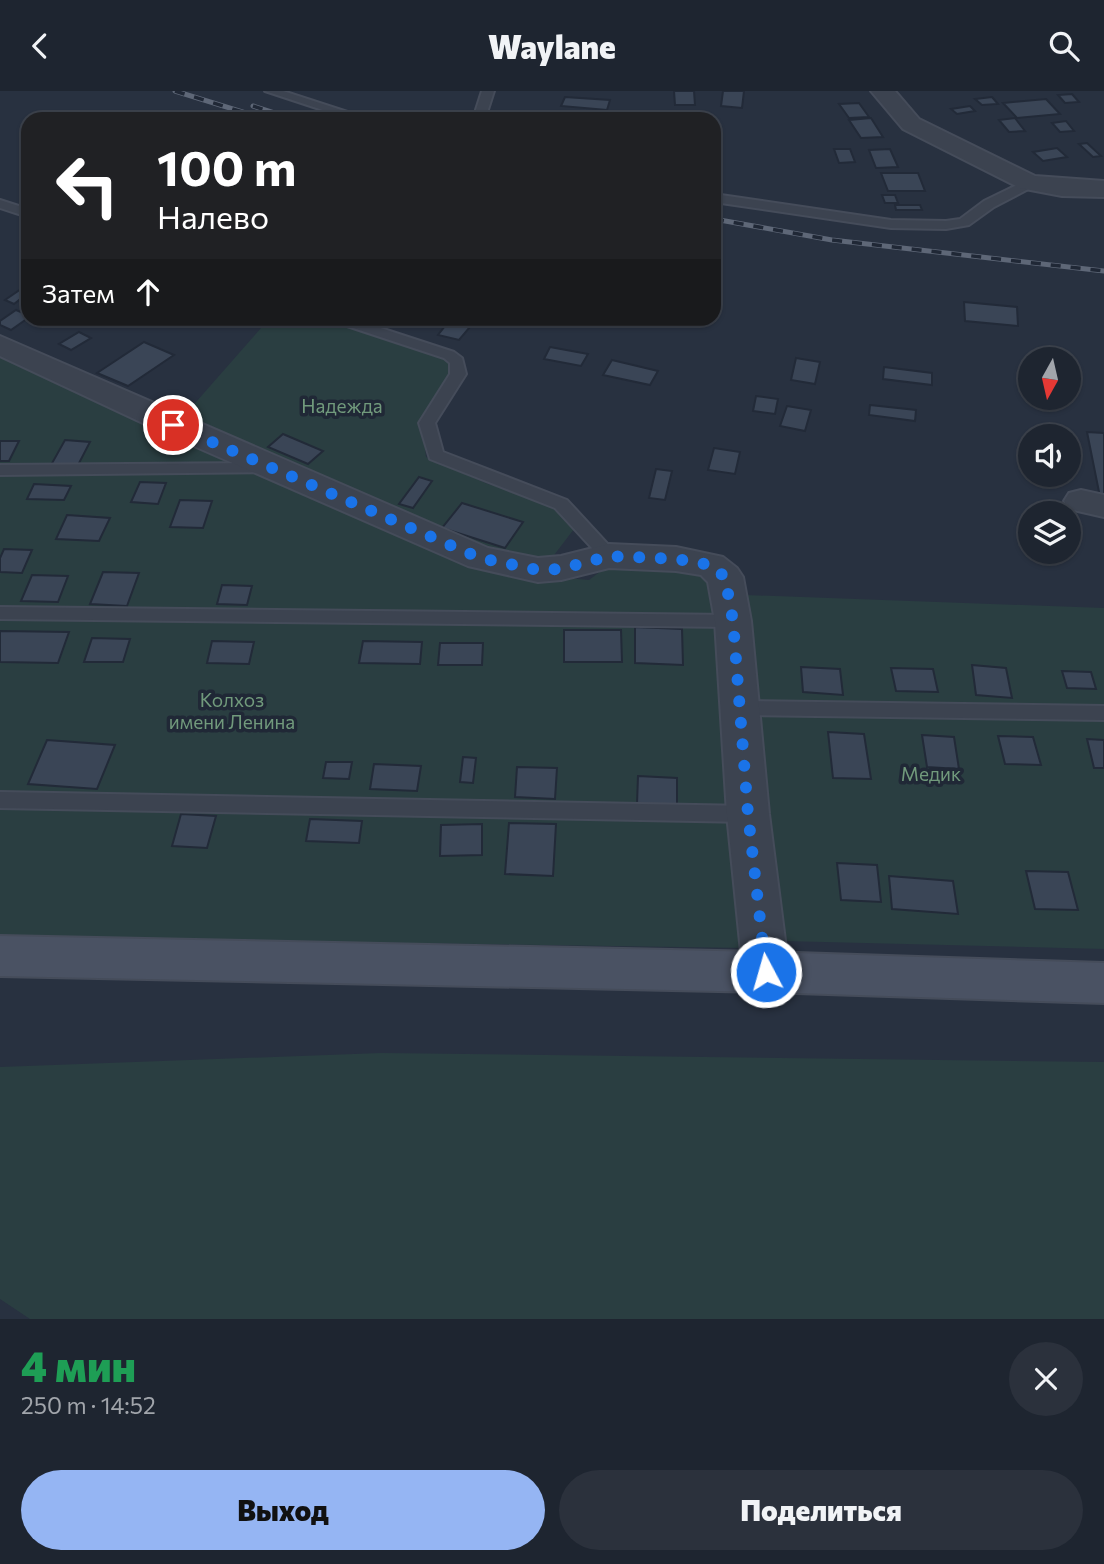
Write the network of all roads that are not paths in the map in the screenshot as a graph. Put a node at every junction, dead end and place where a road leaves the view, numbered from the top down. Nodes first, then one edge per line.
1 (271, 91) edge
2 (488, 91) edge
3 (883, 91) edge
4 (340, 112) edge
5 (481, 112) edge
6 (1029, 183) junction
7 (1104, 189) edge
8 (721, 199) edge
9 (0, 204) edge
10 (21, 211) edge
11 (361, 326) edge
12 (0, 345) edge
13 (275, 468) junction
14 (0, 470) edge
15 (609, 556) junction
16 (0, 613) edge
17 (733, 621) junction
18 (740, 708) junction
19 (1104, 713) edge
20 (0, 800) edge
21 (748, 814) junction
22 (0, 956) edge
23 (766, 972) junction
24 (1104, 983) edge

1 - 4 lane
2 - 5 lane
3 - 6 street
6 - 7 street
6 - 8 lane
9 - 10 lane
11 - 15 lane
12 - 13 street
13 - 14 lane
13 - 15 street
15 - 17 street
16 - 17 lane
17 - 18 street
18 - 19 lane
18 - 21 street
20 - 21 lane
21 - 23 street
22 - 23 street
23 - 24 street

